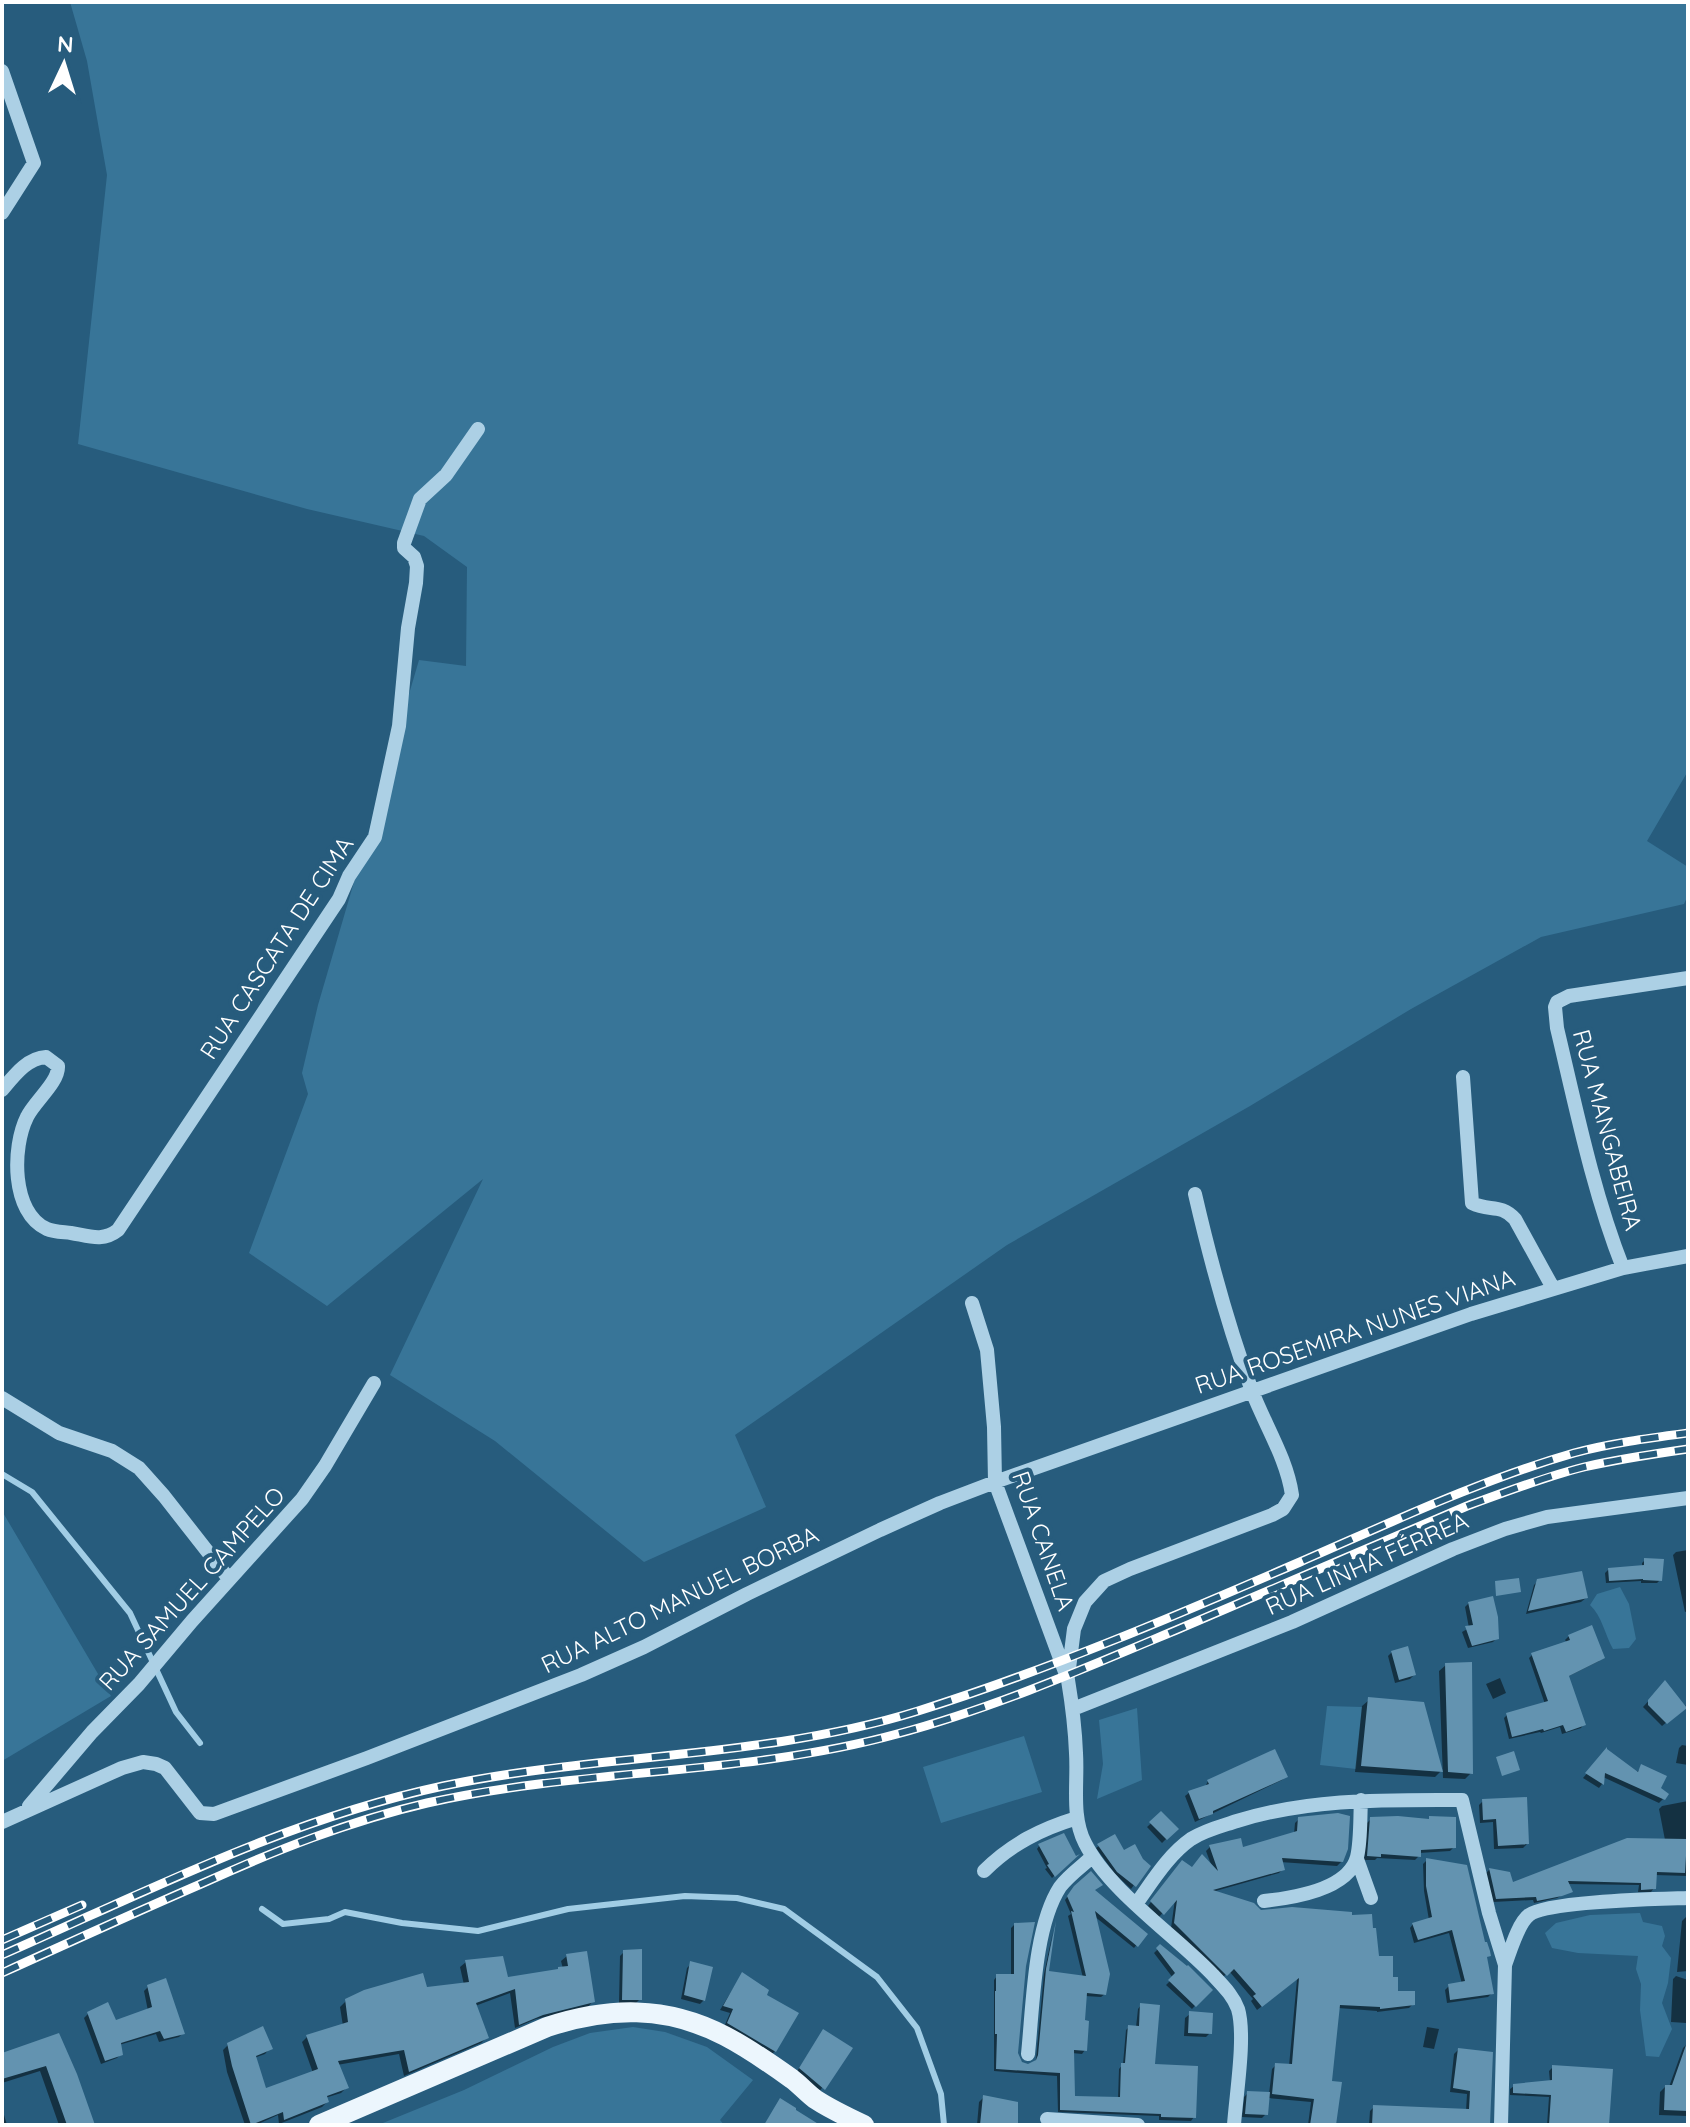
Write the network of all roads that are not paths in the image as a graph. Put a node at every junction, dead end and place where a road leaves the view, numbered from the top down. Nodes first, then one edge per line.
1 (3, 77) edge
2 (2, 213) edge
3 (478, 429) dead end
4 (1688, 978) edge
5 (1463, 1077) dead end
6 (2, 1090) edge
7 (1195, 1194) dead end
8 (1688, 1256) edge
9 (1623, 1268) junction
10 (1553, 1288) junction
11 (972, 1303) dead end
12 (374, 1383) dead end
13 (1252, 1390) junction
14 (2, 1398) edge
15 (1041, 1465) joint
16 (995, 1482) junction
17 (1688, 1498) edge
18 (229, 1579) junction
19 (1068, 1680) junction
20 (1073, 1709) junction
21 (1361, 1800) junction
22 (25, 1811) junction
23 (1077, 1818) junction
24 (2, 1822) edge
25 (1092, 1857) junction
26 (1357, 1859) junction
27 (984, 1871) dead end
28 (1371, 1898) dead end
29 (1688, 1898) edge
30 (1264, 1901) dead end
31 (1136, 1904) junction
32 (1505, 1965) junction
33 (1028, 2054) dead end
34 (1047, 2119) dead end
35 (319, 2125) edge
36 (864, 2125) edge
37 (1138, 2125) edge
38 (1234, 2125) edge
39 (1501, 2125) edge

1 - 2 street
3 - 6 street, RUA CASCATA DE CIMA
4 - 9 street, RUA MANGABEIRA
5 - 10 street
7 - 13 street
8 - 9 street, RUA ROSEMIRA NUNES VIANA
9 - 10 street, RUA ROSEMIRA NUNES VIANA
10 - 13 street, RUA ROSEMIRA NUNES VIANA
11 - 16 street, RUA CANELA
12 - 18 street, RUA SAMUEL CAMPELO
13 - 15 street, RUA ROSEMIRA NUNES VIANA
13 - 19 street
14 - 18 street
15 - 16 street, RUA ALTO MANUEL BORBA
16 - 19 street, RUA CANELA
16 - 22 street, RUA ALTO MANUEL BORBA
17 - 20 street, RUA LINHA FÉRREA
18 - 22 street, RUA SAMUEL CAMPELO
19 - 20 street
20 - 23 street
21 - 26 street
21 - 31 street
21 - 32 street
22 - 24 street
23 - 25 street
23 - 27 street
25 - 31 street
25 - 33 street
26 - 28 street
26 - 30 street
29 - 32 street
31 - 38 street
32 - 39 street
34 - 37 street
35 - 36 main road

